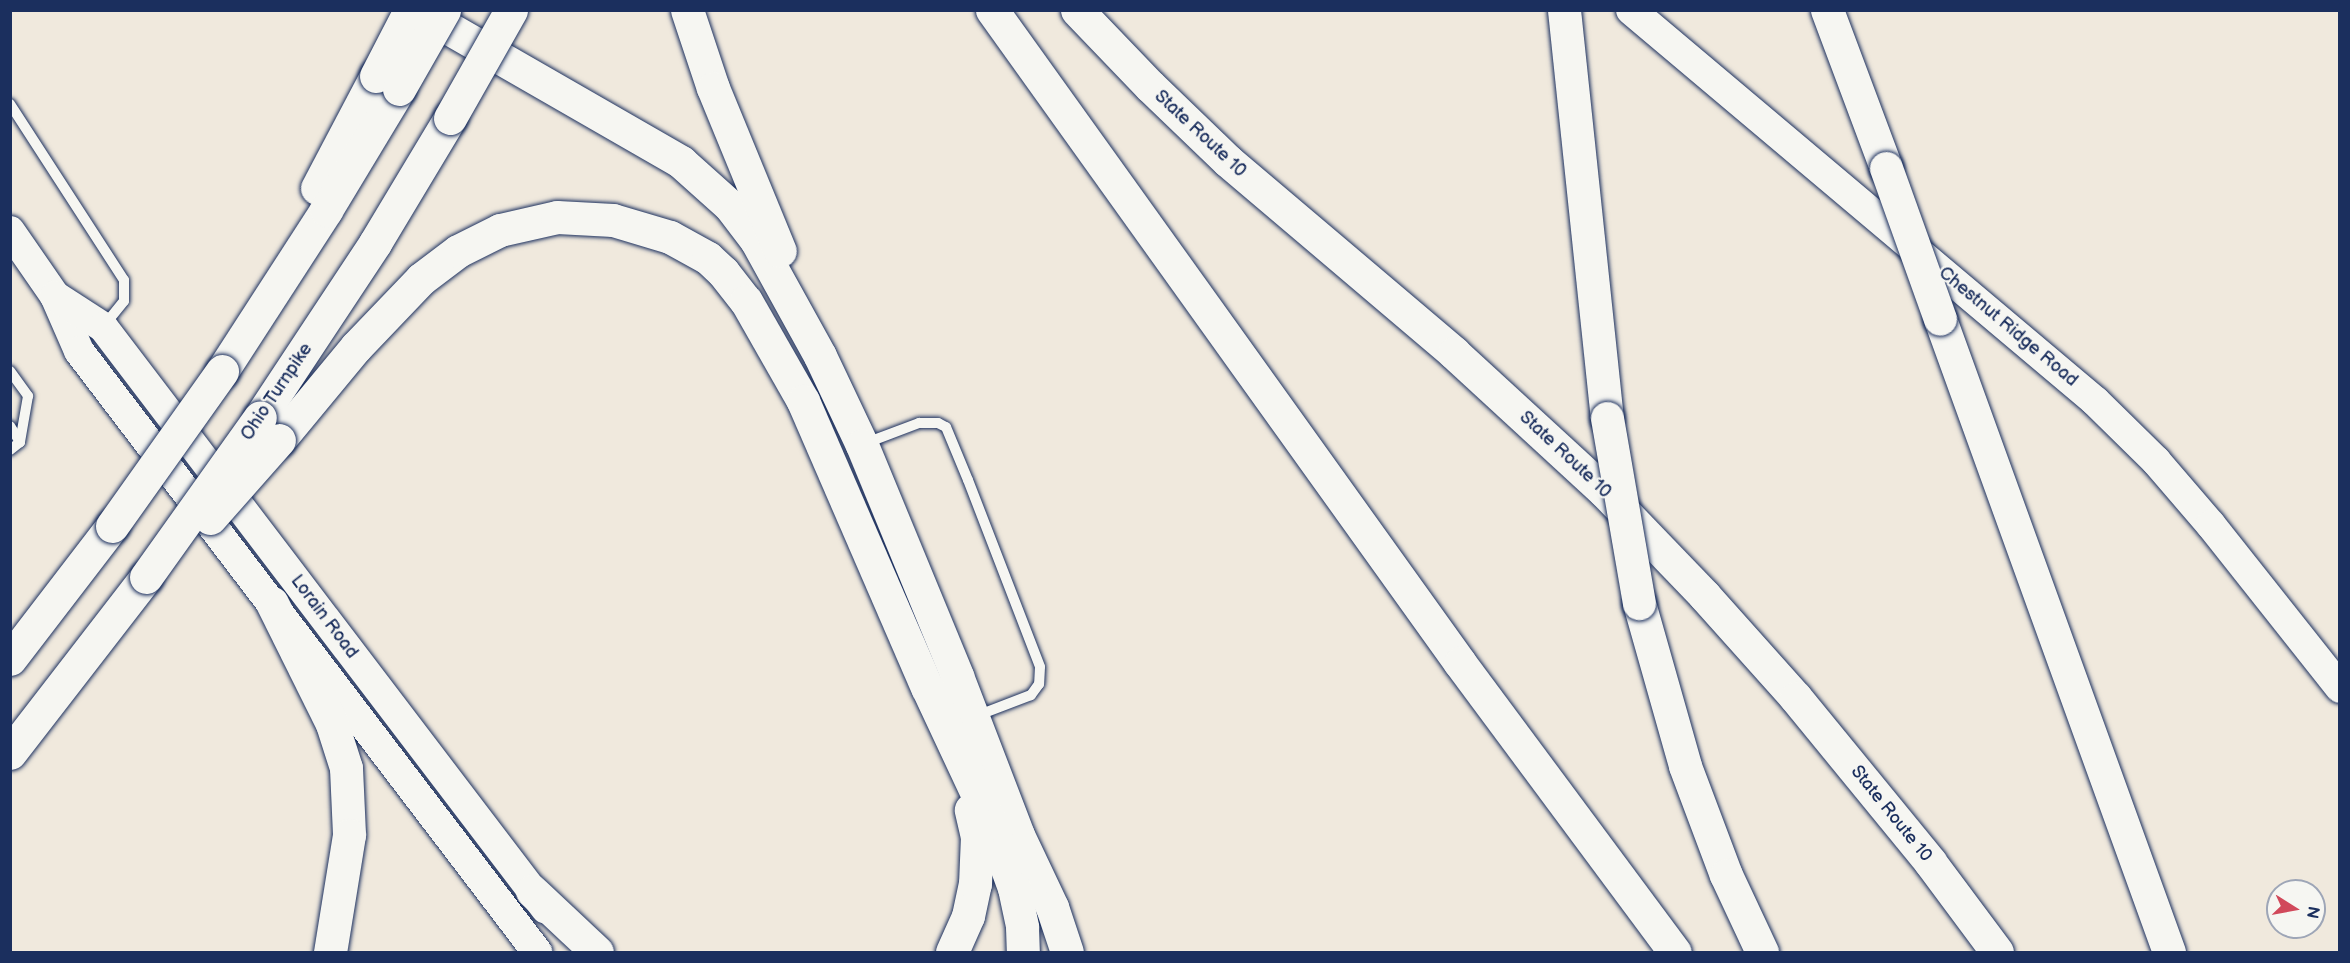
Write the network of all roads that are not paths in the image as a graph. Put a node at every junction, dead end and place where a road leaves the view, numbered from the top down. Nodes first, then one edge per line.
1 (389, 10) edge
2 (410, 10) edge
3 (417, 10) edge
4 (444, 10) edge
5 (511, 10) edge
6 (687, 10) edge
7 (992, 10) edge
8 (1077, 10) edge
9 (1564, 10) edge
10 (1631, 10) edge
11 (1827, 10) edge
12 (387, 82) junction
13 (10, 104) edge
14 (13, 240) edge
15 (55, 296) junction
16 (103, 327) junction
17 (820, 356) junction
18 (10, 371) edge
19 (803, 401) junction
20 (10, 426) edge
21 (269, 429) junction
22 (20, 442) junction
23 (862, 445) junction
24 (10, 450) edge
25 (272, 603) junction
26 (346, 647) junction
27 (10, 659) edge
28 (319, 669) junction
29 (2340, 688) edge
30 (973, 717) junction
31 (952, 742) junction
32 (10, 753) edge
33 (1018, 835) junction
34 (532, 891) junction
35 (330, 952) edge
36 (537, 952) edge
37 (579, 952) edge
38 (597, 952) edge
39 (952, 952) edge
40 (1023, 952) edge
41 (1042, 952) edge
42 (1067, 952) edge
43 (1675, 952) edge
44 (1761, 952) edge
45 (1997, 952) edge
46 (2169, 952) edge

1 - 19 highway
2 - 12 highway, bridge
3 - 17 highway
4 - 12 highway, bridge
5 - 21 highway, Ohio Turnpike, bridge
6 - 17 highway
7 - 43 highway
8 - 45 highway, State Route 10
9 - 44 highway, bridge
10 - 29 street, Chestnut Ridge Road
11 - 46 highway, bridge
12 - 27 highway, bridge
13 - 16 lane
14 - 15 street, Lorain Road
15 - 16 street, Lorain Road
15 - 25 street, Lorain Road
16 - 26 street, Lorain Road
17 - 23 highway
18 - 22 lane
19 - 21 highway
19 - 31 highway
20 - 22 lane
21 - 32 highway, bridge
22 - 24 lane
23 - 30 highway
23 - 30 lane
25 - 28 street, Lorain Road
25 - 35 highway
26 - 28 street
26 - 34 street, Lorain Road
28 - 36 street, Lorain Road
30 - 33 highway
31 - 39 highway
31 - 40 highway
33 - 41 highway
33 - 42 highway
34 - 37 street, Lorain Road
34 - 38 highway

